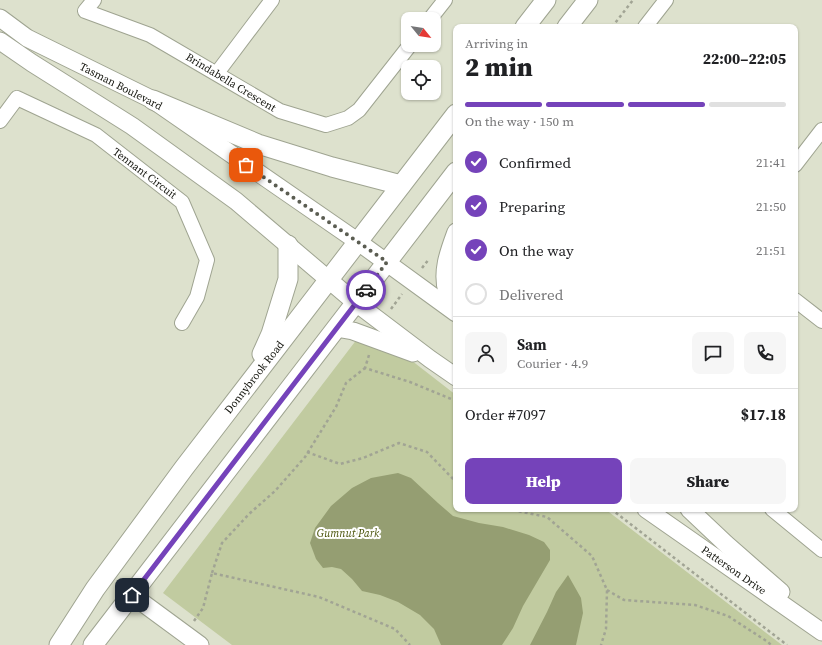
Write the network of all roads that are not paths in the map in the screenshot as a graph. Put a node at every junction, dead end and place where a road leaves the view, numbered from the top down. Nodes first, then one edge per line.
1 (94, 0) edge
2 (272, 0) edge
3 (445, 0) edge
4 (546, 0) edge
5 (588, 0) edge
6 (666, 0) edge
7 (436, 12) edge
8 (0, 18) edge
9 (527, 24) edge
10 (569, 24) edge
11 (647, 24) edge
12 (0, 41) edge
13 (405, 52) edge
14 (217, 73) junction
15 (153, 100) junction
16 (453, 118) edge
17 (0, 121) edge
18 (822, 130) edge
19 (798, 161) edge
20 (453, 176) edge
21 (401, 185) junction
22 (357, 241) junction
23 (453, 241) edge
24 (288, 246) junction
25 (387, 262) junction
26 (328, 280) junction
27 (798, 302) edge
28 (356, 303) junction
29 (453, 306) edge
30 (453, 311) edge
31 (822, 322) edge
32 (182, 323) dead end
33 (336, 328) junction
34 (430, 359) junction
35 (453, 375) edge
36 (250, 381) junction
37 (650, 512) edge
38 (693, 512) edge
39 (776, 512) edge
40 (822, 550) edge
41 (132, 595) junction
42 (822, 628) edge
43 (822, 632) edge
44 (59, 645) edge
45 (94, 645) edge
46 (200, 645) edge

1 - 14 street, Brindabella Crescent
2 - 14 street
3 - 7 street
4 - 9 main road
5 - 10 main road
6 - 11 street
8 - 15 street, Tasman Boulevard
12 - 24 street
13 - 14 street, Brindabella Crescent
15 - 21 main road
15 - 22 street, Tasman Boulevard
16 - 21 main road, Donnybrook Road
17 - 32 street, Tennant Circuit
18 - 19 street
20 - 25 main road
21 - 22 main road, Donnybrook Road
22 - 25 street, Tasman Boulevard
22 - 26 main road, Donnybrook Road
23 - 29 street
24 - 26 street
24 - 36 main road
25 - 28 main road
25 - 30 street
26 - 28 street
26 - 36 main road, Donnybrook Road
27 - 31 street
28 - 33 main road
28 - 34 street
33 - 34 street
33 - 41 main road
34 - 35 street
36 - 44 main road, Donnybrook Road
37 - 43 street, Patterson Drive
38 - 42 street, Patterson Drive
39 - 40 street
41 - 45 main road
41 - 46 street

